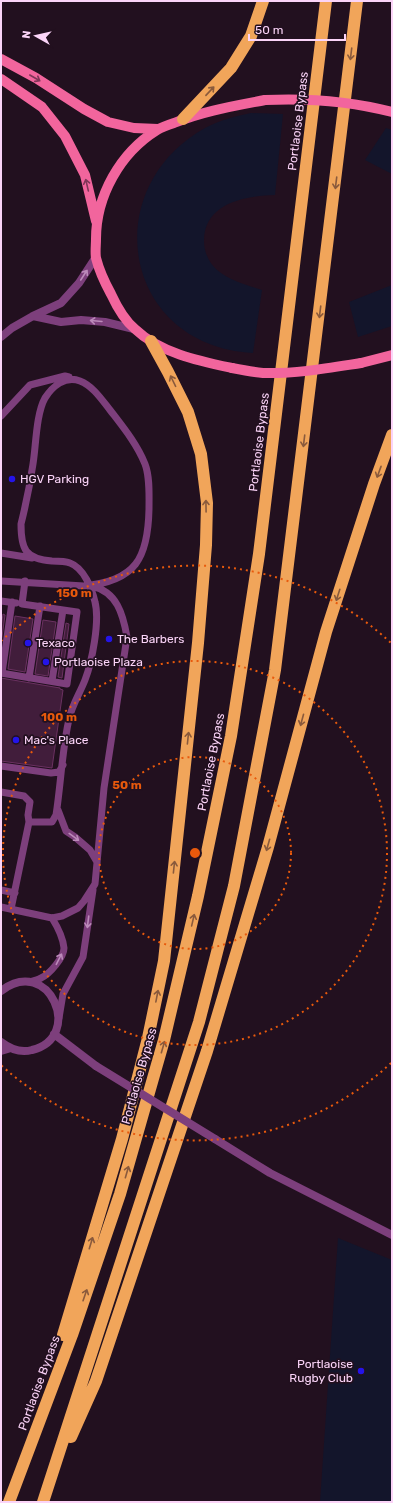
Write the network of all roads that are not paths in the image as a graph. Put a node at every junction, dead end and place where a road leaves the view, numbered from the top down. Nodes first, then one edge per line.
1 (262, 1) edge
2 (326, 1) edge
3 (357, 1) edge
4 (1, 59) edge
5 (1, 79) edge
6 (392, 112) edge
7 (183, 119) junction
8 (158, 129) junction
9 (96, 223) junction
10 (96, 257) junction
11 (33, 316) junction
12 (134, 329) junction
13 (1, 337) edge
14 (151, 341) junction
15 (392, 355) edge
16 (79, 380) junction
17 (1, 416) edge
18 (392, 435) edge
19 (1, 553) edge
20 (36, 558) junction
21 (1, 581) edge
22 (25, 581) junction
23 (89, 585) junction
24 (1, 601) edge
25 (12, 602) junction
26 (22, 604) junction
27 (40, 606) junction
28 (63, 610) junction
29 (2, 673) edge
30 (29, 678) junction
31 (52, 681) junction
32 (63, 765) junction
33 (1, 766) edge
34 (1, 792) edge
35 (58, 808) junction
36 (29, 822) junction
37 (97, 862) junction
38 (94, 884) junction
39 (1, 890) edge
40 (15, 893) junction
41 (1, 908) edge
42 (11, 909) junction
43 (52, 918) junction
44 (29, 982) junction
45 (1, 991) edge
46 (59, 1020) junction
47 (54, 1034) junction
48 (1, 1042) edge
49 (11, 1048) junction
50 (1, 1051) edge
51 (392, 1234) edge
52 (27, 1454) junction
53 (9, 1502) edge
54 (43, 1502) edge

7 -> 1 highway
52 -> 2 highway, Portlaoise Bypass
3 -> 54 highway
4 -> 8 main road
9 -> 5 main road
6 - 7 main road, bridge
7 - 8 main road
8 - 9 main road
9 - 10 main road
11 -> 10 street
10 - 12 main road
12 -> 11 street
11 - 13 street
12 - 14 main road
14 - 15 main road, bridge
52 -> 14 highway
16 - 17 lane
16 - 20 lane
16 - 23 lane
18 -> 54 highway
19 - 20 lane
20 - 23 lane
21 - 22 lane
22 - 23 lane
22 - 26 lane
23 - 32 lane
23 - 37 lane
24 - 25 lane
25 - 26 lane
25 - 29 lane
26 - 27 lane
27 - 28 lane
27 - 30 lane
28 - 31 lane
28 - 31 lane
29 - 30 lane
30 - 31 lane
32 - 33 lane
32 - 35 lane
34 - 36 lane
35 - 36 lane
35 -> 37 lane
36 - 40 lane
37 - 38 lane
38 - 43 lane
38 -> 46 lane
39 - 40 lane
40 - 42 lane
41 - 42 lane
42 - 43 lane
44 -> 43 lane
44 - 45 street
44 - 46 street
46 - 47 street
47 - 49 street
47 - 51 street, bridge
48 - 49 street
49 - 50 street
52 - 53 highway, Portlaoise Bypass

